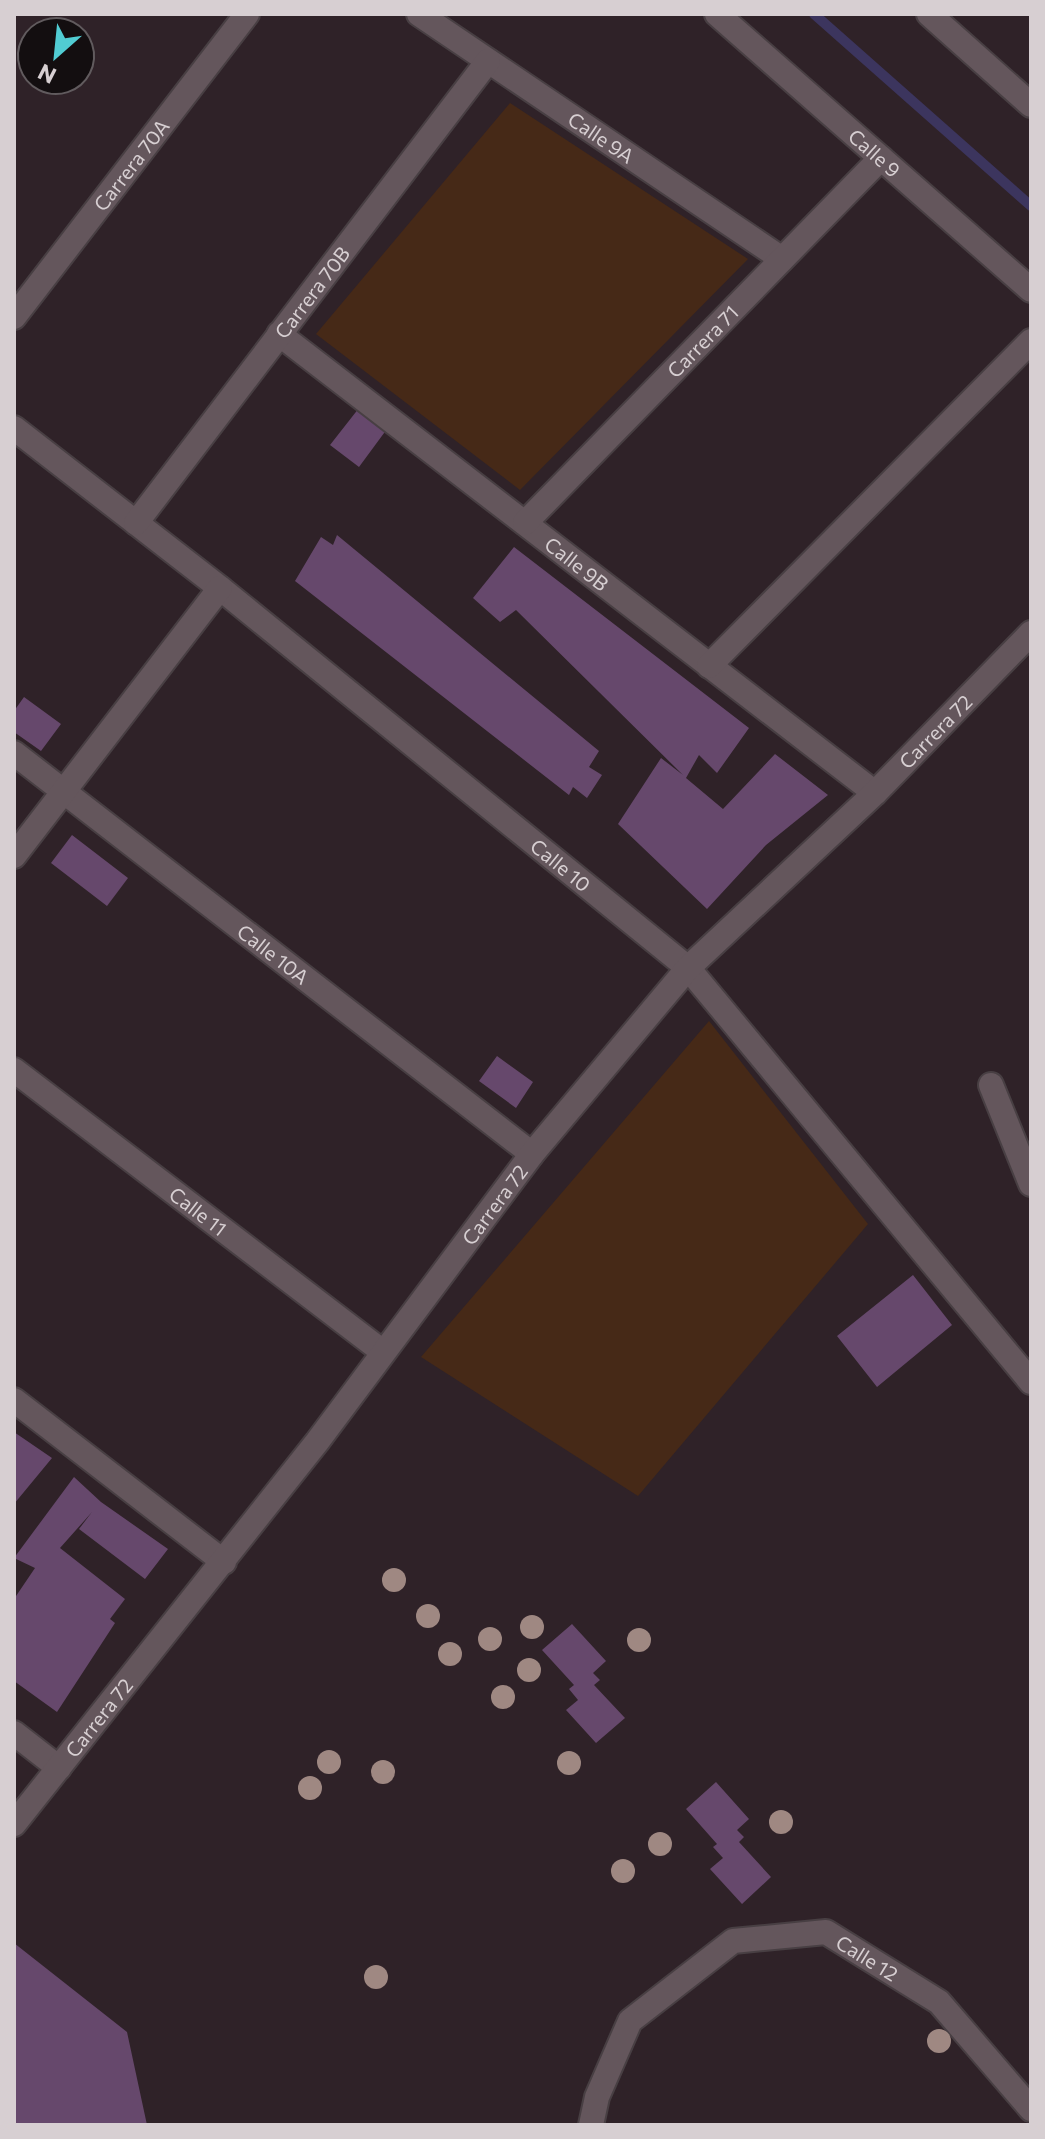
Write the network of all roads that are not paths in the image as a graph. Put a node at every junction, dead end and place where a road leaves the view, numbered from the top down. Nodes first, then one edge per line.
1 (247, 14) edge
2 (419, 14) edge
3 (717, 14) edge
4 (929, 14) edge
5 (488, 61) junction
6 (1031, 105) edge
7 (881, 158) junction
8 (782, 259) junction
9 (1031, 290) edge
10 (14, 317) edge
11 (279, 334) junction
12 (1031, 341) edge
13 (14, 428) edge
14 (136, 523) junction
15 (525, 523) junction
16 (220, 588) junction
17 (1031, 633) edge
18 (709, 666) junction
19 (14, 753) edge
20 (64, 792) junction
21 (875, 793) junction
22 (14, 856) edge
23 (688, 968) junction
24 (14, 1070) edge
25 (991, 1085) dead end
26 (532, 1154) junction
27 (1031, 1184) edge
28 (383, 1352) junction
29 (1031, 1382) edge
30 (14, 1400) edge
31 (224, 1562) junction
32 (14, 1733) edge
33 (59, 1768) junction
34 (14, 1824) edge
35 (1031, 2109) edge
36 (591, 2125) edge

1 - 10 street, Carrera 70A
2 - 5 street, Calle 9A
3 - 7 street, Calle 9
4 - 6 street
5 - 8 street, Calle 9A
5 - 11 street, Carrera 70B
7 - 8 street, Carrera 71
7 - 9 street, Calle 9
8 - 15 street, Carrera 71
11 - 14 street, Carrera 70B
11 - 15 street, Calle 9B
12 - 18 street
13 - 14 street, Calle 10
14 - 16 street, Calle 10
15 - 18 street, Calle 9B
16 - 20 street
16 - 23 street, Calle 10
17 - 21 street, Carrera 72
18 - 21 street, Calle 9B
19 - 20 street, Calle 10A
20 - 22 street
20 - 26 street, Calle 10A
21 - 23 street, Carrera 72
23 - 26 street, Carrera 72
23 - 29 street, Calle 10
24 - 28 street, Calle 11
25 - 27 street
26 - 28 street, Carrera 72
28 - 31 street, Carrera 72
30 - 31 street
31 - 33 street, Carrera 72
32 - 33 street
33 - 34 street, Carrera 72
35 - 36 street, Calle 12

